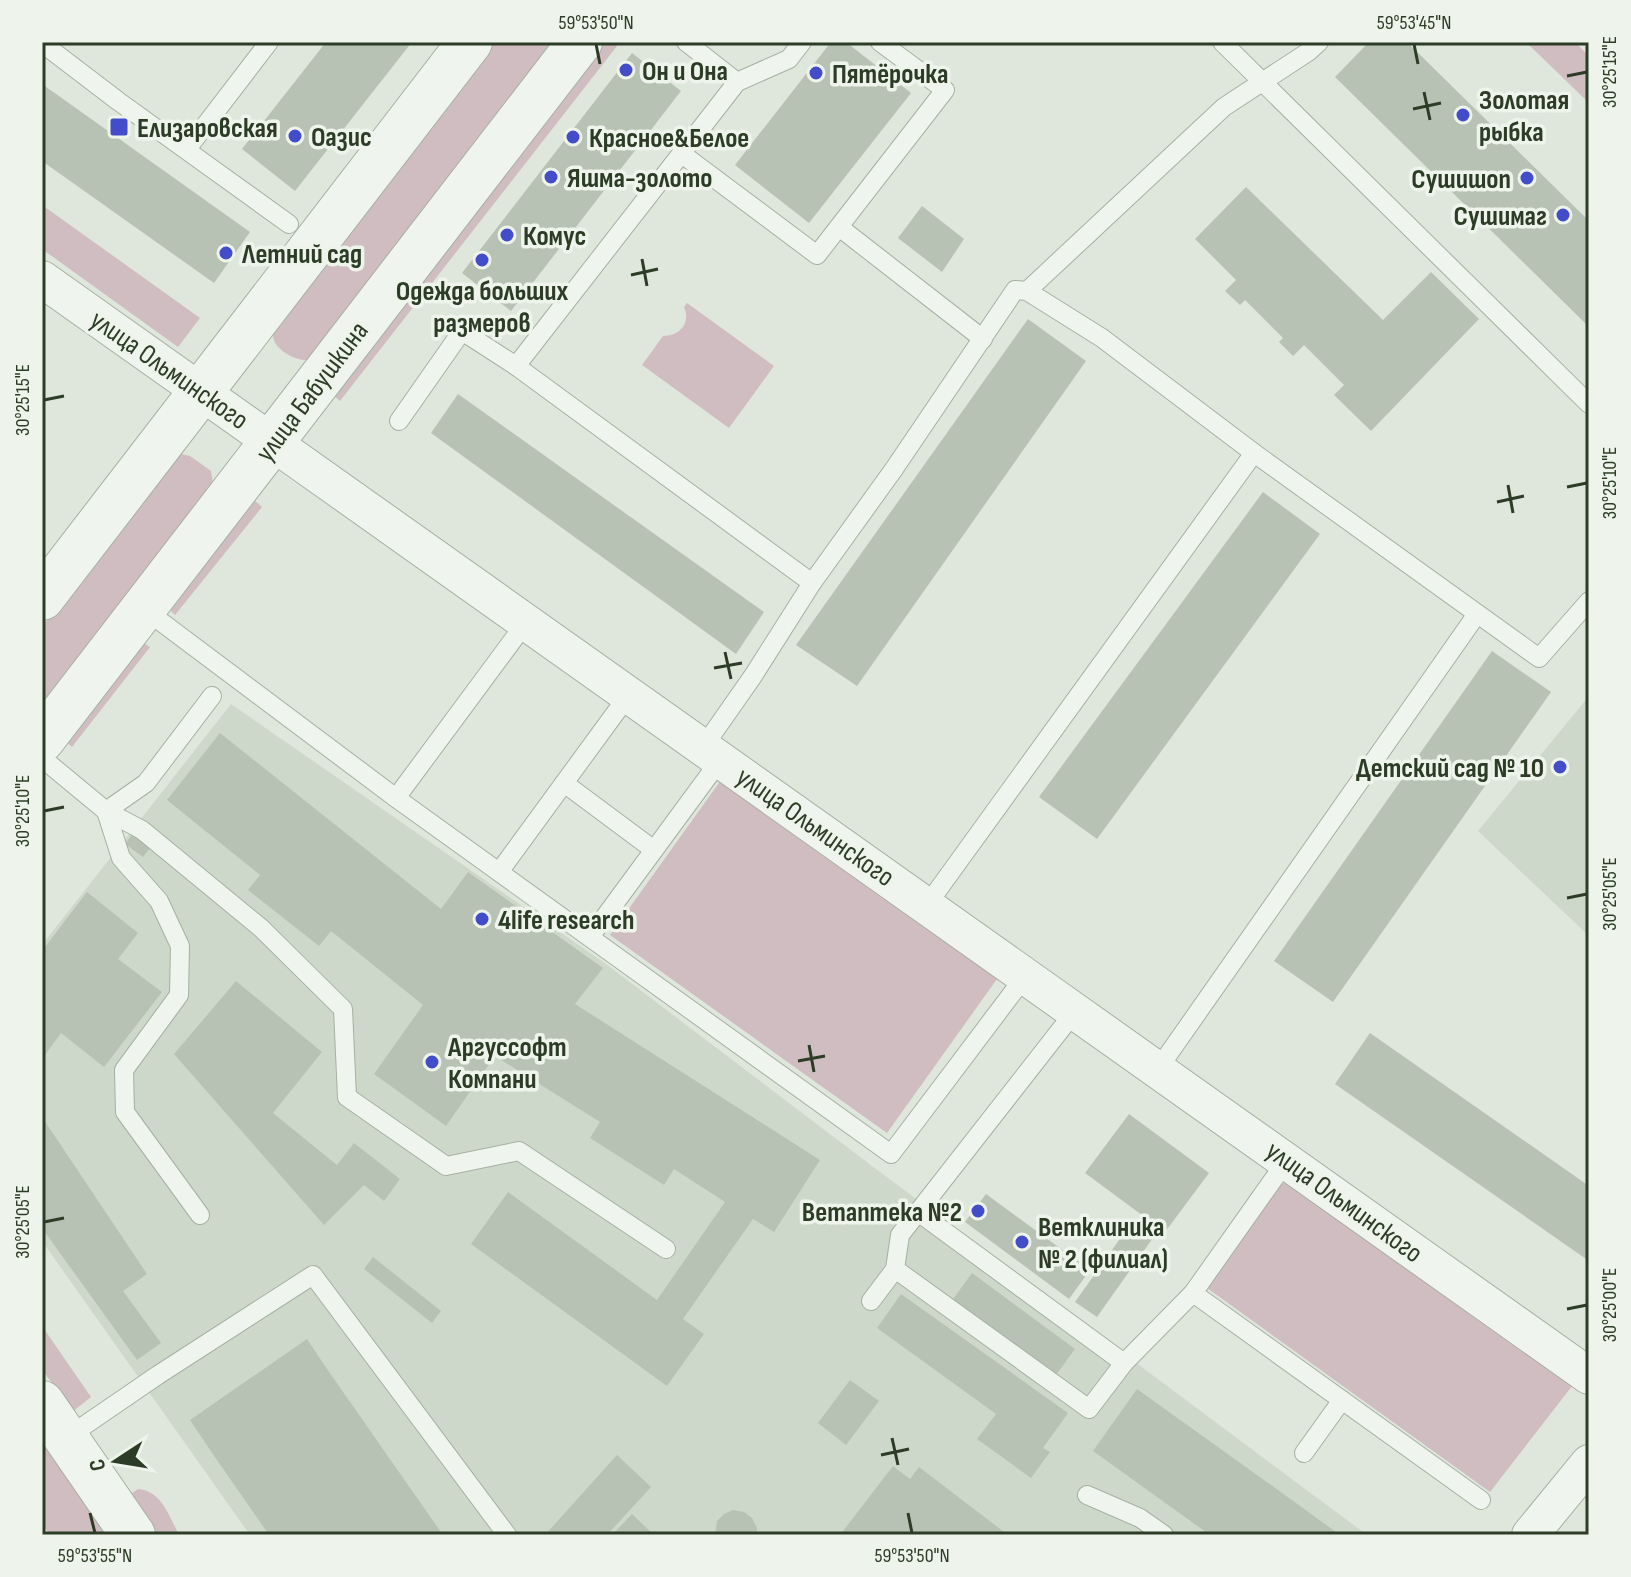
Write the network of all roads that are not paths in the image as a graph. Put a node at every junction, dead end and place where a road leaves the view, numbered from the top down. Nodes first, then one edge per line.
1 (269, 42) edge
2 (470, 42) edge
3 (580, 42) edge
4 (686, 42) edge
5 (802, 42) edge
6 (880, 42) edge
7 (1222, 42) edge
8 (1319, 42) edge
9 (42, 43) edge
10 (737, 82) junction
11 (1263, 82) junction
12 (187, 149) junction
13 (682, 154) junction
14 (289, 224) dead end
15 (839, 227) junction
16 (42, 279) edge
17 (1027, 291) junction
18 (983, 339) junction
19 (516, 366) junction
20 (201, 393) junction
21 (1589, 404) edge
22 (399, 421) dead end
23 (274, 441) junction
24 (1254, 453) junction
25 (812, 583) junction
26 (42, 598) edge
27 (1589, 601) edge
28 (144, 609) junction
29 (1477, 614) junction
30 (527, 621) junction
31 (630, 693) junction
32 (212, 696) dead end
33 (42, 740) edge
34 (712, 753) junction
35 (42, 758) edge
36 (564, 783) junction
37 (396, 798) junction
38 (106, 811) junction
39 (654, 850) junction
40 (499, 872) junction
41 (927, 905) junction
42 (590, 937) junction
43 (1026, 975) junction
44 (1076, 1010) junction
45 (1158, 1069) junction
46 (1287, 1160) junction
47 (918, 1212) junction
48 (200, 1215) dead end
49 (666, 1249) dead end
50 (895, 1269) junction
51 (1193, 1293) junction
52 (871, 1301) dead end
53 (1124, 1363) junction
54 (1589, 1376) edge
55 (1342, 1400) junction
56 (54, 1420) edge
57 (1304, 1453) dead end
58 (1589, 1463) edge
59 (1087, 1495) dead end
60 (1481, 1500) dead end
61 (133, 1535) edge
62 (507, 1535) edge
63 (1164, 1535) edge
64 (1530, 1535) edge

1 - 12 lane
2 - 20 street
3 - 23 street, улица Бабушкина
4 - 10 lane
5 - 10 lane
6 - 15 lane
7 - 11 lane
8 - 11 lane
9 - 12 lane
10 - 13 lane
11 - 17 lane
11 - 21 lane
12 - 14 lane
13 - 15 lane
13 - 19 lane
15 - 18 lane
16 - 20 street, улица Ольминского
17 - 18 lane
17 - 24 lane
18 - 25 lane
19 - 22 lane
19 - 25 lane
20 - 23 street, улица Ольминского
20 - 26 street
23 - 28 street, улица Бабушкина
23 - 30 street, улица Ольминского
24 - 29 lane
24 - 41 lane
25 - 34 lane
27 - 29 lane
28 - 33 street, улица Бабушкина
28 - 37 lane
29 - 45 lane
30 - 31 street, улица Ольминского
30 - 37 lane
31 - 34 street, улица Ольминского
31 - 36 lane
32 - 38 lane
34 - 39 lane
34 - 41 street, улица Ольминского
35 - 38 lane
36 - 39 lane
36 - 40 lane
37 - 40 lane
38 - 48 lane
38 - 49 lane
39 - 42 lane
40 - 42 lane
41 - 43 street, улица Ольминского
42 - 43 lane
43 - 44 street, улица Ольминского
44 - 45 street, улица Ольминского
44 - 47 lane
45 - 46 street, улица Ольминского
46 - 51 lane
46 - 54 street, улица Ольминского
47 - 50 lane
47 - 53 lane
50 - 52 lane
50 - 53 lane
51 - 53 lane
51 - 55 lane
55 - 57 lane
55 - 60 lane
56 - 61 street
56 - 62 lane
58 - 64 street
59 - 63 lane

